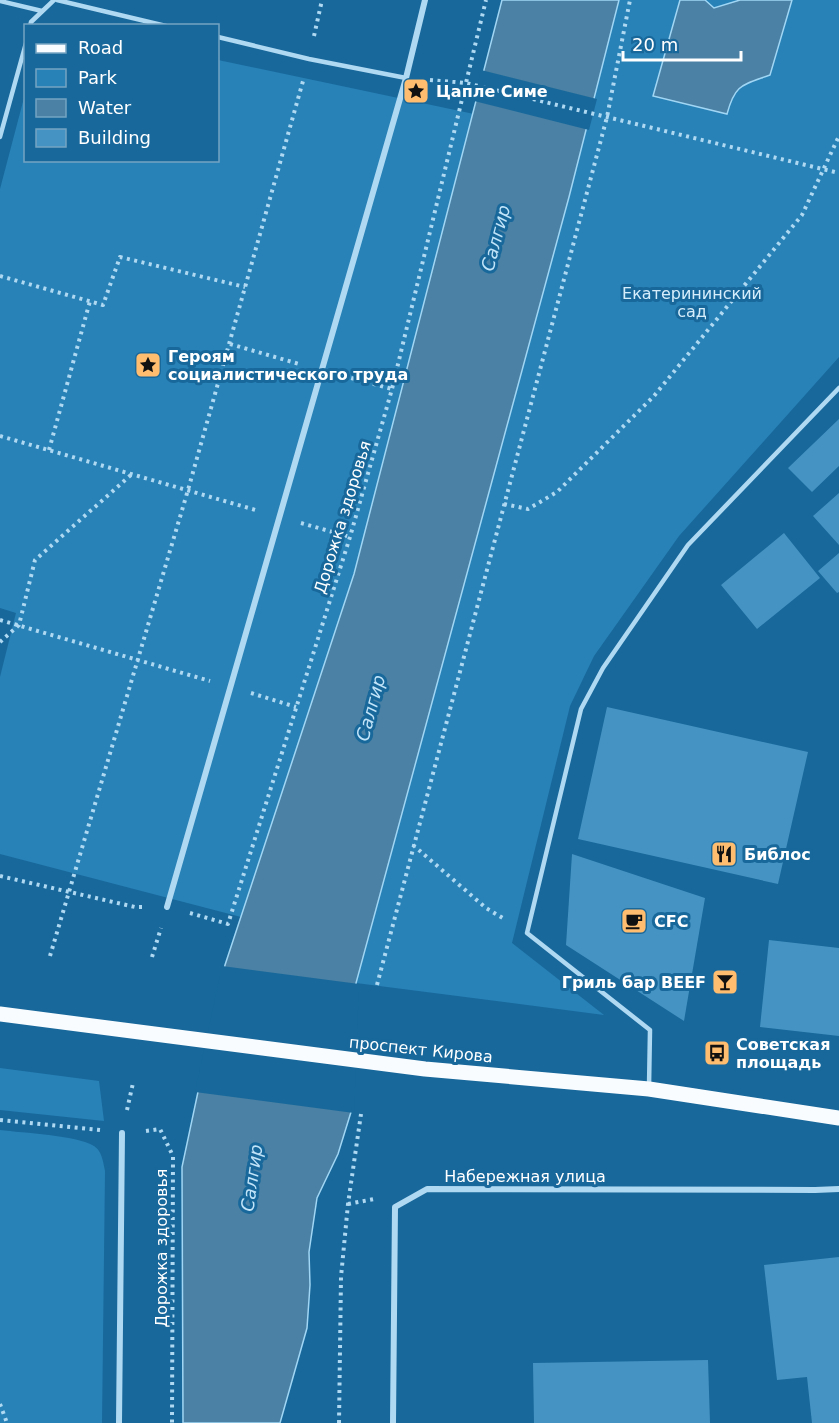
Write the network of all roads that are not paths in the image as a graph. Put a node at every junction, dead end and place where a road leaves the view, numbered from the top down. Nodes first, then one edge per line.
1 (56, 0) edge
2 (425, 0) edge
3 (0, 2) edge
4 (42, 11) junction
5 (30, 24) edge
6 (158, 24) edge
7 (219, 38) edge
8 (24, 50) edge
9 (406, 78) junction
10 (0, 137) edge
11 (839, 388) edge
12 (167, 907) road end
13 (0, 1014) edge
14 (649, 1089) junction
15 (839, 1118) edge
16 (122, 1133) road end
17 (839, 1189) edge
18 (119, 1423) edge
19 (393, 1423) edge

1 - 4 lane
1 - 6 lane
2 - 9 street
3 - 4 lane
4 - 5 lane
7 - 9 lane
8 - 10 lane
9 - 12 street
11 - 14 lane
13 - 14 main road, проспект Кирова
14 - 15 main road, проспект Кирова
16 - 18 street
17 - 19 street, Набережная улица

